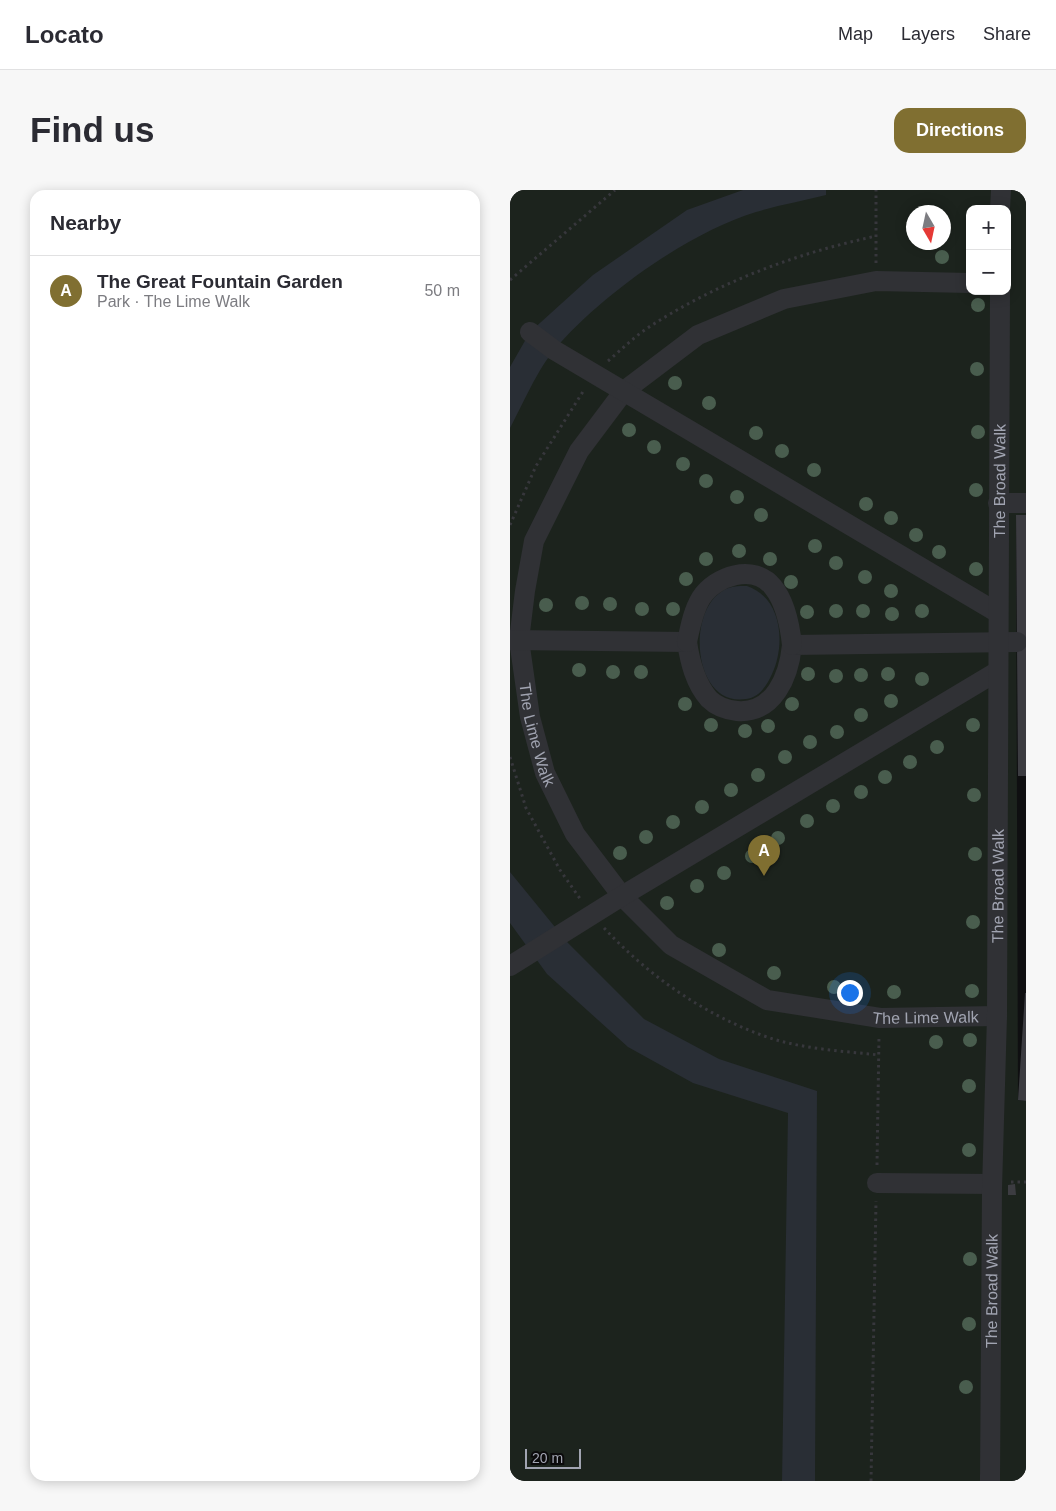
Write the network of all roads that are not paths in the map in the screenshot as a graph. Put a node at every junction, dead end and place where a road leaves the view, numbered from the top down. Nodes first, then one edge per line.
1 (1001, 190) edge
2 (1000, 205) edge
3 (966, 283) edge
4 (1000, 295) edge
5 (530, 332) dead end
6 (624, 391) junction
7 (998, 503) junction
8 (1026, 503) edge
9 (998, 613) junction
10 (514, 640) edge
11 (686, 642) junction
12 (1007, 642) junction
13 (792, 645) junction
14 (998, 672) junction
15 (622, 896) junction
16 (517, 962) edge
17 (997, 1016) junction
18 (876, 1183) road end
19 (992, 1184) junction
20 (990, 1481) edge

1 - 2 street
3 - 6 street, The Lime Walk
4 - 7 street, The Broad Walk
5 - 6 street
6 - 9 street
6 - 10 street, The Lime Walk
7 - 8 street
7 - 9 street, The Broad Walk
9 - 12 street, The Broad Walk
10 - 11 street
10 - 15 street, The Lime Walk
11 - 13 street
11 - 13 street
12 - 13 street
12 - 14 street, The Broad Walk
14 - 15 street
14 - 17 street, The Broad Walk
15 - 16 street
15 - 17 street, The Lime Walk
17 - 19 street, The Broad Walk
18 - 19 street
19 - 20 street, The Broad Walk

